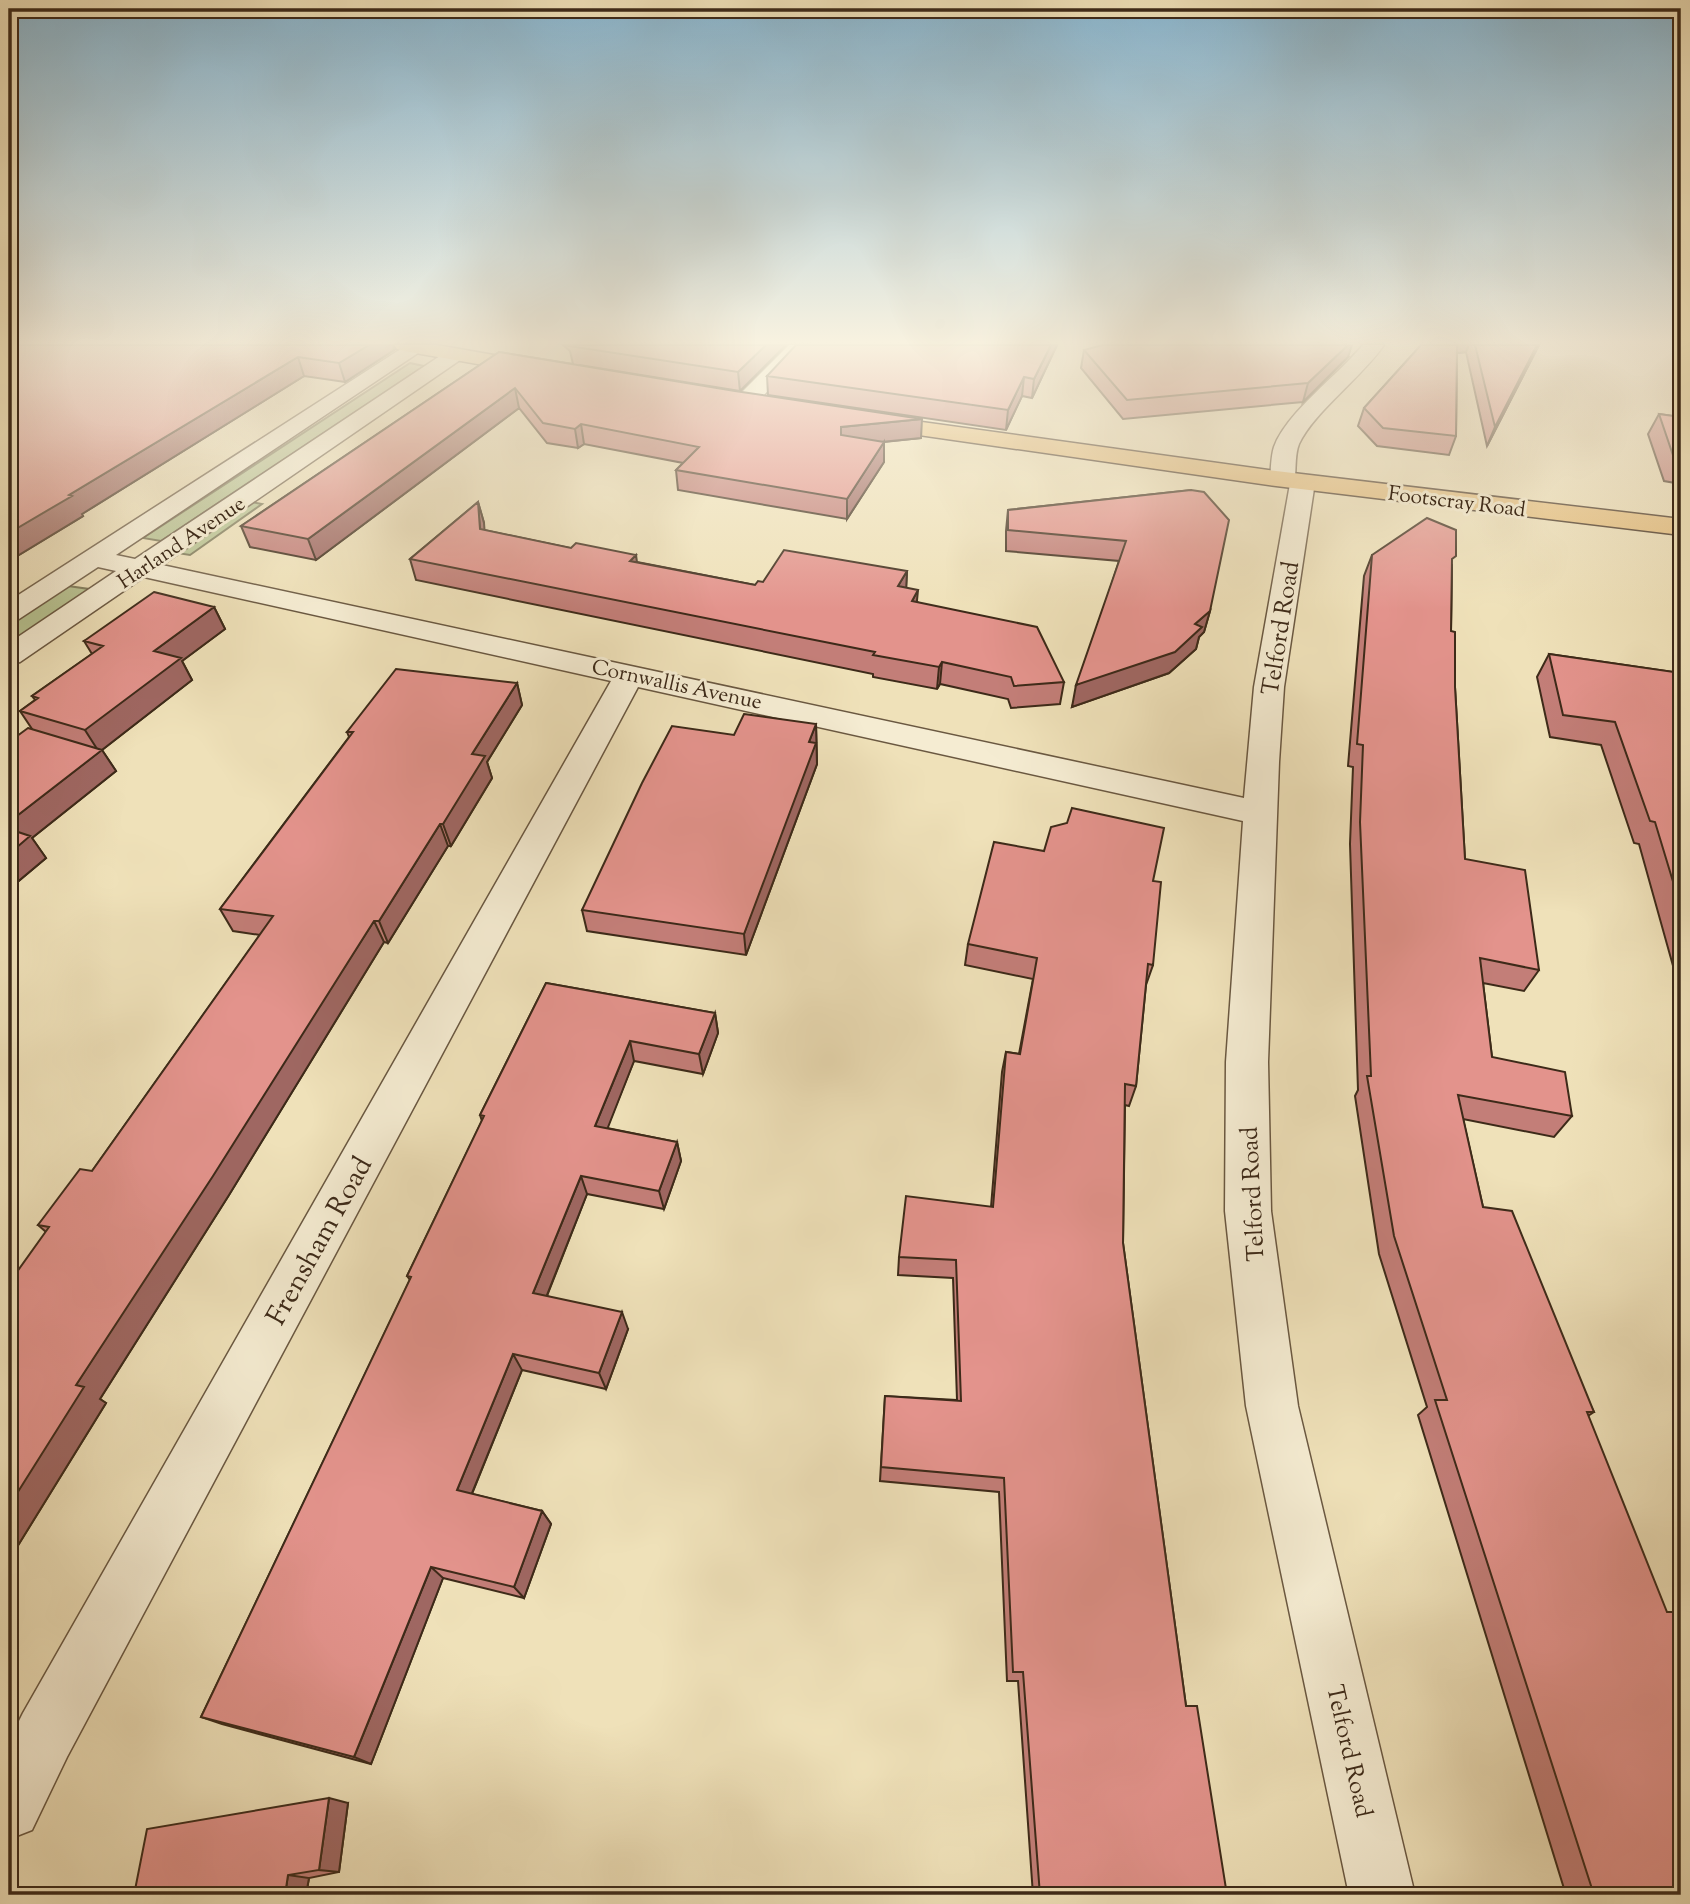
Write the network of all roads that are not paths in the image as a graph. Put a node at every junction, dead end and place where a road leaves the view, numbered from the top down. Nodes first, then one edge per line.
1 (279, 434) edge
2 (339, 434) edge
3 (957, 434) edge
4 (1293, 434) edge
5 (1292, 481) junction
6 (1681, 527) edge
7 (93, 558) junction
8 (142, 569) junction
9 (9, 612) edge
10 (9, 656) edge
11 (630, 674) junction
12 (1259, 813) junction
13 (9, 1807) edge
14 (1382, 1895) edge

1 - 7 street, Harland Avenue
2 - 8 street, Harland Avenue
3 - 5 main road, Footscray Road
4 - 5 street, Telford Road
5 - 6 main road, Footscray Road
5 - 12 street, Telford Road
7 - 8 street, Cornwallis Avenue
7 - 9 street, Harland Avenue
8 - 10 street, Harland Avenue
8 - 11 street, Cornwallis Avenue
11 - 12 street, Cornwallis Avenue
11 - 13 street, Frensham Road
12 - 14 street, Telford Road

